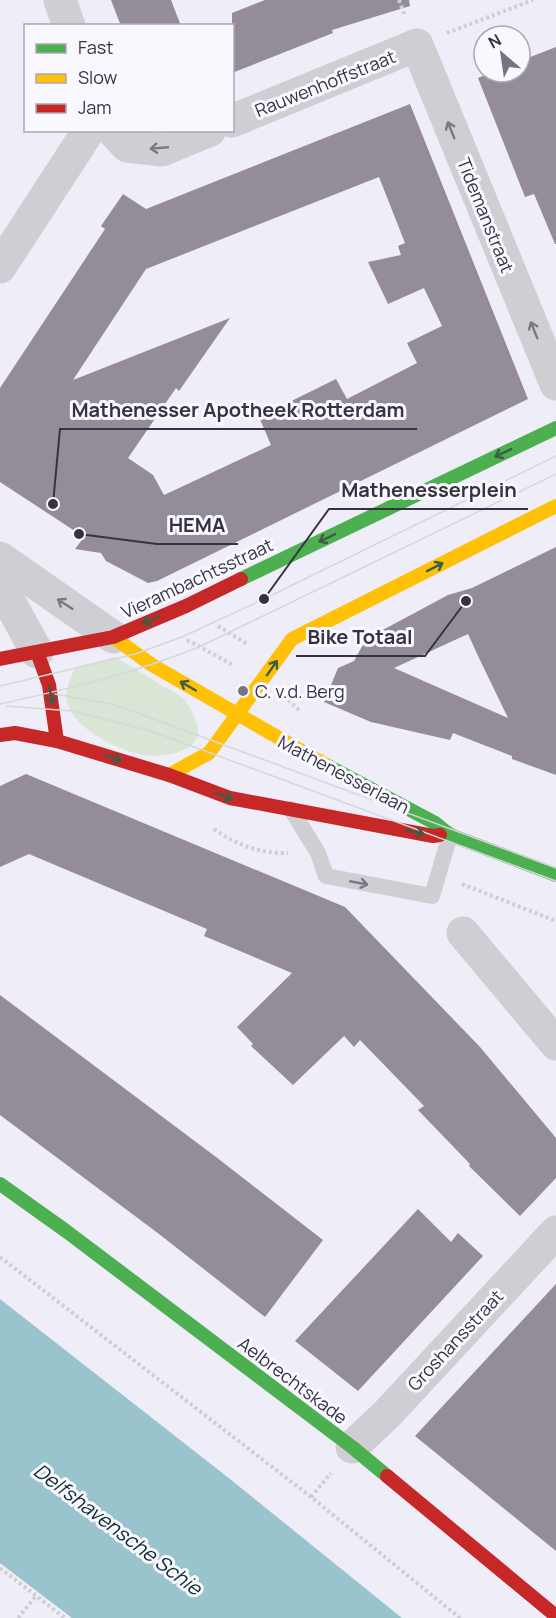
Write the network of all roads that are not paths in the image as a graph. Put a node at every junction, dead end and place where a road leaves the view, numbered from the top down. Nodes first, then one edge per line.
1 (60, 0) edge
2 (68, 24) edge
3 (417, 45) joint
4 (234, 120) edge
5 (88, 132) edge
6 (114, 132) edge
7 (205, 132) edge
8 (0, 267) edge
9 (556, 384) edge
10 (556, 428) edge
11 (556, 506) edge
12 (0, 558) edge
13 (0, 585) edge
14 (113, 637) junction
15 (37, 652) junction
16 (0, 659) edge
17 (238, 715) junction
18 (0, 735) edge
19 (57, 741) junction
20 (169, 775) junction
21 (290, 808) junction
22 (450, 835) junction
23 (556, 875) edge
24 (463, 933) dead end
25 (556, 1044) edge
26 (0, 1184) edge
27 (556, 1232) edge
28 (352, 1447) junction
29 (556, 1616) edge

1 - 2 street
3 - 4 street, Rauwenhoffstraat
9 -> 3 street, Tidemanstraat
5 - 8 street
7 -> 6 street
10 -> 14 street, Vierambachtsstraat
17 -> 11 street
14 -> 12 street
13 - 15 street
14 - 15 street, Vierambachtsstraat
17 -> 14 street, Mathenesserlaan
15 - 16 street, Vierambachtsstraat
15 -> 19 street
17 - 20 street
17 - 22 street, Mathenesserlaan
18 - 19 street, Mathenesserlaan
19 -> 20 street, Mathenesserlaan
20 -> 21 street, Mathenesserlaan
21 -> 22 street, Mathenesserlaan
21 -> 22 lane
22 - 23 street, Mathenesserlaan
24 - 25 street
26 - 28 street, Aelbrechtskade
27 - 28 street, Groshansstraat
28 - 29 street, Aelbrechtskade

